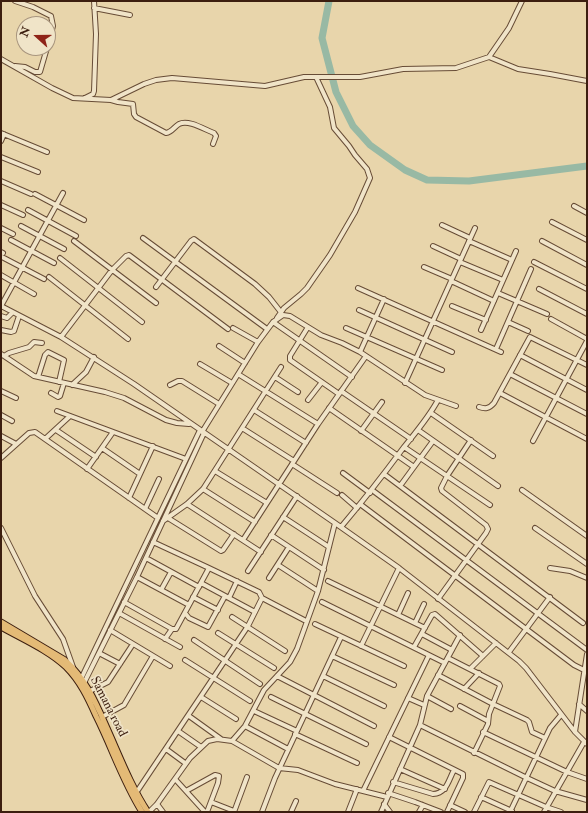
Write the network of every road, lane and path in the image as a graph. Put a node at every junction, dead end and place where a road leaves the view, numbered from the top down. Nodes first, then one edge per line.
1 (16, 1) edge
2 (94, 1) edge
3 (522, 1) edge
4 (94, 8) junction
5 (130, 15) dead end
6 (50, 16) edge
7 (45, 56) edge
8 (489, 57) junction
9 (1, 59) edge
10 (14, 66) junction
11 (318, 77) junction
12 (587, 82) edge
13 (85, 99) junction
14 (111, 100) junction
15 (3, 134) edge
16 (1, 141) edge
17 (213, 144) dead end
18 (47, 152) dead end
19 (1, 157) edge
20 (38, 172) dead end
21 (1, 181) edge
22 (63, 193) dead end
23 (1, 205) edge
24 (57, 205) junction
25 (574, 206) dead end
26 (28, 210) dead end
27 (587, 213) edge
28 (23, 215) dead end
29 (48, 220) junction
30 (84, 220) dead end
31 (552, 222) dead end
32 (21, 226) dead end
33 (442, 226) dead end
34 (1, 228) edge
35 (475, 228) dead end
36 (13, 234) dead end
37 (40, 236) junction
38 (76, 236) dead end
39 (143, 238) dead end
40 (470, 239) junction
41 (11, 240) dead end
42 (587, 240) edge
43 (74, 241) dead end
44 (542, 241) dead end
45 (433, 246) dead end
46 (64, 249) dead end
47 (31, 251) junction
48 (516, 251) dead end
49 (2, 254) edge
50 (60, 258) dead end
51 (460, 260) junction
52 (512, 260) junction
53 (175, 262) junction
54 (534, 262) dead end
55 (54, 264) dead end
56 (587, 265) edge
57 (22, 267) junction
58 (424, 267) dead end
59 (531, 269) dead end
60 (112, 270) junction
61 (1, 275) edge
62 (162, 279) junction
63 (451, 280) junction
64 (503, 280) junction
65 (14, 283) junction
66 (156, 287) dead end
67 (99, 288) junction
68 (358, 288) dead end
69 (539, 289) dead end
70 (587, 290) edge
71 (498, 293) junction
72 (34, 294) dead end
73 (384, 299) junction
74 (494, 301) junction
75 (517, 301) junction
76 (156, 303) dead end
77 (1, 306) edge
78 (85, 306) junction
79 (452, 306) dead end
80 (358, 310) dead end
81 (280, 311) junction
82 (12, 313) junction
83 (547, 314) dead end
84 (587, 314) edge
85 (1, 316) edge
86 (19, 316) junction
87 (376, 318) junction
88 (551, 319) dead end
89 (275, 320) junction
90 (486, 320) junction
91 (433, 321) junction
92 (142, 322) dead end
93 (508, 322) junction
94 (308, 327) junction
95 (233, 328) dead end
96 (346, 328) dead end
97 (228, 329) dead end
98 (267, 329) junction
99 (1, 330) edge
100 (481, 330) dead end
101 (528, 330) dead end
102 (61, 337) junction
103 (367, 338) junction
104 (128, 339) dead end
105 (300, 340) junction
106 (424, 340) junction
107 (587, 340) edge
108 (258, 342) junction
109 (42, 343) dead end
110 (219, 346) dead end
111 (496, 349) junction
112 (360, 352) junction
113 (452, 352) dead end
114 (501, 352) dead end
115 (2, 355) edge
116 (520, 355) junction
117 (366, 356) junction
118 (94, 357) junction
119 (416, 359) junction
120 (577, 360) junction
121 (245, 363) junction
122 (200, 364) dead end
123 (587, 365) edge
124 (280, 367) dead end
125 (442, 370) dead end
126 (238, 374) junction
127 (510, 374) junction
128 (38, 377) junction
129 (274, 377) junction
130 (352, 377) junction
131 (566, 379) junction
132 (62, 382) junction
133 (322, 382) junction
134 (232, 383) junction
135 (405, 383) junction
136 (72, 385) junction
137 (170, 385) dead end
138 (587, 390) edge
139 (1, 391) edge
140 (266, 391) junction
141 (298, 392) dead end
142 (51, 393) dead end
143 (340, 393) junction
144 (500, 393) junction
145 (16, 398) dead end
146 (556, 398) junction
147 (308, 400) dead end
148 (382, 402) dead end
149 (437, 402) junction
150 (219, 404) junction
151 (456, 406) dead end
152 (479, 407) dead end
153 (329, 408) junction
154 (254, 410) junction
155 (57, 411) dead end
156 (373, 413) junction
157 (431, 413) junction
158 (587, 414) edge
159 (1, 415) edge
160 (70, 416) junction
161 (546, 417) junction
162 (12, 421) dead end
163 (190, 424) junction
164 (318, 424) junction
165 (242, 428) junction
166 (56, 430) junction
167 (418, 430) junction
168 (361, 431) junction
169 (113, 432) junction
170 (202, 432) junction
171 (1, 436) edge
172 (46, 439) junction
173 (411, 439) junction
174 (587, 439) edge
175 (471, 440) junction
176 (432, 441) junction
177 (533, 441) dead end
178 (306, 443) junction
179 (16, 444) junction
180 (153, 446) junction
181 (404, 447) junction
182 (102, 448) junction
183 (228, 450) junction
184 (398, 455) junction
185 (493, 456) dead end
186 (96, 457) junction
187 (1, 458) edge
188 (420, 458) junction
189 (186, 459) junction
190 (458, 459) junction
191 (293, 462) junction
192 (414, 467) junction
193 (87, 469) junction
194 (216, 471) junction
195 (343, 472) dead end
196 (140, 474) junction
197 (384, 474) junction
198 (447, 476) junction
199 (159, 479) dead end
200 (279, 485) junction
201 (400, 486) junction
202 (498, 486) dead end
203 (203, 489) junction
204 (522, 490) dead end
205 (371, 491) junction
206 (337, 493) dead end
207 (342, 495) dead end
208 (297, 496) junction
209 (129, 498) junction
210 (267, 503) junction
211 (187, 504) junction
212 (490, 505) dead end
213 (359, 506) junction
214 (145, 509) junction
215 (283, 517) junction
216 (158, 518) junction
217 (168, 518) junction
218 (162, 522) junction
219 (255, 522) junction
220 (335, 522) junction
221 (341, 527) junction
222 (1, 528) edge
223 (535, 528) dead end
224 (234, 534) junction
225 (271, 535) junction
226 (587, 536) edge
227 (243, 540) junction
228 (153, 542) junction
229 (478, 544) junction
230 (289, 547) junction
231 (329, 547) junction
232 (261, 552) junction
233 (146, 558) junction
234 (467, 560) junction
235 (587, 564) edge
236 (278, 565) junction
237 (210, 568) junction
238 (399, 568) junction
239 (550, 568) dead end
240 (324, 570) junction
241 (248, 571) dead end
242 (171, 572) junction
243 (455, 576) junction
244 (137, 577) junction
245 (270, 578) dead end
246 (587, 578) edge
247 (237, 581) junction
248 (328, 581) dead end
249 (200, 585) junction
250 (161, 590) junction
251 (318, 590) junction
252 (408, 593) dead end
253 (193, 597) junction
254 (226, 597) junction
255 (550, 597) junction
256 (262, 598) junction
257 (438, 599) junction
258 (124, 602) junction
259 (322, 602) dead end
260 (424, 604) dead end
261 (189, 605) junction
262 (381, 607) junction
263 (218, 610) junction
264 (255, 612) junction
265 (119, 613) junction
266 (185, 613) junction
267 (538, 613) junction
268 (398, 615) junction
269 (232, 617) dead end
270 (306, 621) junction
271 (415, 623) junction
272 (583, 623) dead end
273 (315, 624) dead end
274 (1, 626) edge
275 (248, 626) junction
276 (371, 626) junction
277 (425, 628) junction
278 (172, 629) junction
279 (526, 629) junction
280 (110, 630) junction
281 (218, 633) dead end
282 (422, 634) junction
283 (460, 635) junction
284 (341, 637) junction
285 (165, 639) junction
286 (194, 640) dead end
287 (496, 643) junction
288 (133, 644) junction
289 (236, 644) junction
290 (361, 646) junction
291 (180, 647) dead end
292 (414, 648) junction
293 (452, 650) junction
294 (587, 650) edge
295 (285, 651) dead end
296 (509, 652) junction
297 (99, 653) junction
298 (587, 654) edge
299 (429, 655) junction
300 (153, 656) junction
301 (332, 656) junction
302 (483, 656) junction
303 (448, 658) junction
304 (185, 660) dead end
305 (586, 660) edge
306 (225, 661) junction
307 (445, 663) junction
308 (120, 664) junction
309 (170, 666) dead end
310 (404, 666) dead end
311 (73, 667) junction
312 (274, 668) dead end
313 (470, 669) junction
314 (584, 670) junction
315 (479, 674) junction
316 (438, 675) junction
317 (277, 676) junction
318 (323, 676) junction
319 (213, 678) junction
320 (582, 680) junction
321 (82, 682) junction
322 (260, 684) dead end
323 (587, 684) edge
324 (394, 685) dead end
325 (464, 689) junction
326 (88, 692) junction
327 (201, 696) junction
328 (314, 696) junction
329 (427, 696) junction
330 (271, 698) dead end
331 (408, 698) junction
332 (250, 701) dead end
333 (492, 704) junction
334 (579, 704) junction
335 (424, 705) junction
336 (384, 706) dead end
337 (460, 706) dead end
338 (451, 709) dead end
339 (587, 710) edge
340 (254, 711) junction
341 (305, 714) junction
342 (561, 715) junction
343 (189, 716) junction
344 (102, 717) junction
345 (236, 719) dead end
346 (488, 721) junction
347 (420, 725) junction
348 (245, 726) junction
349 (374, 726) dead end
350 (178, 731) junction
351 (296, 732) junction
352 (483, 732) junction
353 (575, 732) junction
354 (389, 737) junction
355 (545, 738) junction
356 (221, 739) junction
357 (232, 741) junction
358 (586, 743) edge
359 (366, 744) dead end
360 (201, 747) junction
361 (410, 747) junction
362 (166, 749) junction
363 (288, 749) junction
364 (474, 753) junction
365 (536, 757) junction
366 (185, 763) junction
367 (357, 763) dead end
368 (279, 768) junction
369 (400, 769) junction
370 (454, 770) junction
371 (566, 772) junction
372 (247, 777) dead end
373 (526, 778) junction
374 (175, 779) junction
375 (587, 779) edge
376 (393, 782) junction
377 (357, 789) junction
378 (445, 789) junction
379 (186, 791) junction
380 (363, 791) junction
381 (555, 791) junction
382 (136, 793) junction
383 (388, 795) junction
384 (518, 795) junction
385 (481, 797) junction
386 (587, 800) edge
387 (296, 801) dead end
388 (211, 802) junction
389 (157, 804) junction
390 (384, 804) junction
391 (423, 804) junction
392 (450, 805) junction
393 (546, 807) junction
394 (234, 811) edge
395 (142, 812) edge
396 (148, 812) edge
397 (164, 812) edge
398 (206, 812) edge
399 (262, 812) edge
400 (291, 812) edge
401 (348, 812) edge
402 (381, 812) edge
403 (390, 812) edge
404 (419, 812) edge
405 (441, 812) edge
406 (447, 812) edge
407 (465, 812) edge
408 (474, 812) edge
409 (512, 812) edge
410 (544, 812) edge
411 (561, 812) edge

1 - 6 street
2 - 4 street
3 - 8 street
4 - 5 street
4 - 13 street
7 - 10 street
8 - 11 street
8 - 12 street
9 - 10 street
10 - 13 street
11 - 14 street
11 - 81 street
13 - 14 street
14 - 17 street
15 - 16 street
15 - 18 street
19 - 20 street
21 - 24 street
22 - 24 street
23 - 28 street
24 - 29 street
24 - 30 street
25 - 27 street
26 - 29 street
29 - 37 street
29 - 38 street
31 - 42 street
32 - 37 street
33 - 40 street
34 - 36 street
35 - 40 street
37 - 46 street
37 - 47 street
39 - 53 street
40 - 51 street
40 - 52 street
41 - 47 street
43 - 60 street
44 - 56 street
45 - 51 street
47 - 55 street
47 - 57 street
48 - 52 street
49 - 57 street
50 - 67 street
51 - 63 street
51 - 64 street
52 - 64 street
53 - 62 street
53 - 81 street
53 - 98 street
54 - 70 street
57 - 65 street
57 - 78 street
58 - 63 street
59 - 75 street
60 - 62 street
60 - 67 street
60 - 76 street
61 - 65 street
62 - 66 street
62 - 97 street
63 - 74 street
63 - 91 street
64 - 71 street
65 - 72 street
65 - 77 street
67 - 78 street
67 - 92 street
68 - 73 street
69 - 84 street
71 - 74 street
71 - 75 street
73 - 87 street
73 - 91 street
74 - 90 street
75 - 83 street
75 - 93 street
77 - 82 street
78 - 102 street
78 - 104 street
79 - 90 street
80 - 87 street
81 - 89 street
82 - 85 street
82 - 86 street
86 - 99 street
86 - 102 street
87 - 103 street
87 - 106 street
88 - 107 street
89 - 94 street
89 - 98 street
89 - 105 street
90 - 100 street
91 - 106 street
91 - 111 street
93 - 101 street
93 - 111 street
94 - 105 street
94 - 112 street
95 - 108 street
96 - 103 street
98 - 108 street
102 - 118 street
103 - 112 street
103 - 119 street
105 - 130 street
105 - 133 street
106 - 113 street
106 - 119 street
107 - 120 street
108 - 121 street
109 - 115 street
110 - 121 street
111 - 114 street
112 - 117 street
115 - 128 street
116 - 120 street
116 - 127 street
116 - 131 street
117 - 130 street
117 - 135 street
118 - 136 street
118 - 163 street
119 - 125 street
119 - 135 street
120 - 123 street
120 - 131 street
121 - 126 street
122 - 134 street
124 - 129 street
126 - 134 street
126 - 140 street
127 - 144 street
127 - 146 street
128 - 132 street
128 - 132 street
129 - 140 street
129 - 141 street
130 - 143 street
131 - 138 street
131 - 146 street
132 - 136 street
132 - 142 street
133 - 143 street
133 - 147 street
134 - 150 street
135 - 149 street
136 - 163 street
137 - 150 street
139 - 145 street
140 - 154 street
140 - 164 street
143 - 153 street
143 - 156 street
144 - 152 street
144 - 161 street
146 - 158 street
146 - 161 street
148 - 156 street
149 - 151 street
149 - 157 street
150 - 170 street
153 - 164 street
153 - 168 street
154 - 165 street
154 - 178 street
155 - 160 street
156 - 168 street
156 - 173 street
157 - 167 street
157 - 175 street
159 - 162 street
160 - 166 street
160 - 169 street
161 - 174 street
161 - 177 street
163 - 170 street
164 - 178 street
165 - 183 street
165 - 191 street
166 - 172 street
166 - 186 street
167 - 173 street
167 - 176 street
168 - 184 street
169 - 180 street
169 - 182 street
170 - 183 street
170 - 189 street
170 - 218 street
171 - 179 street
172 - 179 street
172 - 193 street
173 - 181 street
175 - 185 street
175 - 190 street
176 - 188 street
176 - 190 street
178 - 191 street
179 - 187 street
180 - 189 street
180 - 196 street
181 - 184 street
181 - 188 street
182 - 186 street
182 - 196 street
183 - 194 street
183 - 200 street
184 - 192 street
184 - 197 street
186 - 193 street
188 - 192 street
188 - 198 street
189 - 216 street
190 - 198 street
190 - 202 street
191 - 200 street
191 - 206 street
192 - 201 street
193 - 209 street
194 - 203 street
194 - 210 street
195 - 205 street
196 - 209 street
197 - 201 street
197 - 205 street
198 - 212 street
198 - 229 street
199 - 214 street
200 - 208 street
200 - 210 street
201 - 229 street
203 - 211 street
203 - 219 street
204 - 226 street
205 - 213 street
205 - 234 street
207 - 213 street
208 - 215 street
208 - 220 street
209 - 214 street
210 - 219 street
211 - 217 street
211 - 224 street
213 - 221 street
213 - 243 street
214 - 216 street
215 - 225 street
215 - 231 street
216 - 321 street
217 - 218 street
217 - 224 street
218 - 228 street
219 - 227 street
220 - 221 street
220 - 231 street
221 - 238 street
222 - 311 street
223 - 235 street
224 - 227 street
225 - 230 street
225 - 232 street
227 - 232 street
228 - 233 street
228 - 237 street
229 - 234 street
229 - 255 street
230 - 236 street
230 - 240 street
231 - 240 street
232 - 241 street
233 - 242 street
233 - 244 street
234 - 243 street
234 - 267 street
236 - 245 street
236 - 251 street
237 - 247 street
237 - 249 street
238 - 257 street
238 - 262 street
239 - 246 street
240 - 251 street
242 - 249 street
242 - 250 street
243 - 257 street
243 - 279 street
244 - 250 street
244 - 258 street
247 - 254 street
247 - 256 street
248 - 262 street
249 - 253 street
249 - 254 street
250 - 261 street
251 - 270 street
252 - 268 street
253 - 261 street
253 - 263 street
254 - 263 street
254 - 264 street
255 - 267 street
255 - 272 street
256 - 264 street
256 - 270 street
257 - 287 street
258 - 265 street
258 - 278 street
259 - 276 street
260 - 271 street
261 - 266 street
262 - 268 street
262 - 276 street
263 - 266 street
264 - 275 street
265 - 280 street
265 - 285 street
266 - 278 street
267 - 279 street
267 - 294 street
268 - 271 street
269 - 275 street
270 - 317 street
271 - 277 street
273 - 284 street
274 - 311 main road, Samana road
274 - 321 main road, Samana road
275 - 289 street
275 - 295 street
276 - 290 street
276 - 292 street
277 - 282 street
277 - 283 street
278 - 285 street
279 - 296 street
279 - 314 street
280 - 288 street
280 - 297 street
281 - 289 street
282 - 292 street
282 - 293 street
283 - 293 street
283 - 302 street
284 - 290 street
284 - 301 street
285 - 291 street
286 - 306 street
287 - 296 street
287 - 302 street
288 - 300 street
288 - 308 street
289 - 306 street
289 - 312 street
290 - 310 street
292 - 299 street
293 - 303 street
296 - 342 street
297 - 308 street
297 - 321 street
298 - 305 street
299 - 307 street
299 - 331 street
300 - 309 street
300 - 344 street
301 - 318 street
301 - 324 street
302 - 313 street
303 - 307 street
303 - 313 street
304 - 319 street
305 - 314 street
306 - 319 street
306 - 322 street
307 - 316 street
308 - 326 street
311 - 321 main road, Samana road
313 - 315 street
314 - 320 street
315 - 325 street
315 - 333 street
316 - 325 street
316 - 329 street
317 - 328 street
317 - 340 street
318 - 328 street
318 - 336 street
319 - 327 street
319 - 332 street
320 - 323 street
320 - 334 street
321 - 326 main road, Samana road
325 - 333 street
326 - 344 main road, Samana road
326 - 395 main road, Samana road
327 - 343 street
327 - 345 street
328 - 341 street
328 - 349 street
329 - 335 street
329 - 338 street
330 - 341 street
331 - 335 street
331 - 354 street
333 - 346 street
333 - 355 street
334 - 339 street
334 - 353 street
335 - 347 street
337 - 346 street
340 - 348 street
340 - 351 street
341 - 351 street
341 - 359 street
342 - 353 street
342 - 355 street
343 - 350 street
343 - 356 street
344 - 382 main road, Samana road
346 - 352 street
347 - 361 street
347 - 364 street
348 - 357 street
348 - 363 street
350 - 360 street
350 - 362 street
351 - 363 street
351 - 367 street
352 - 364 street
352 - 365 street
353 - 358 street
354 - 361 street
354 - 380 street
355 - 365 street
356 - 357 street
356 - 360 street
357 - 368 street
358 - 371 street
360 - 366 street
361 - 369 street
361 - 370 street
362 - 366 street
362 - 382 street
363 - 368 street
364 - 373 street
365 - 371 street
365 - 373 street
366 - 374 street
368 - 377 street
368 - 399 street
369 - 376 street
369 - 378 street
370 - 378 street
370 - 392 street
371 - 375 street
371 - 381 street
372 - 394 street
373 - 381 street
373 - 384 street
374 - 379 street
374 - 389 street
376 - 378 street
376 - 383 street
377 - 380 street
377 - 401 street
379 - 388 street
379 - 398 street
380 - 383 street
381 - 386 street
381 - 393 street
382 - 396 main road, Samana road
383 - 390 street
383 - 391 street
384 - 385 street
384 - 393 street
384 - 409 street
385 - 408 street
385 - 409 street
387 - 400 street
388 - 394 street
388 - 398 street
389 - 396 street
389 - 397 street
390 - 402 street
390 - 403 street
391 - 404 street
391 - 405 street
392 - 406 street
392 - 407 street
393 - 410 street
393 - 411 street

